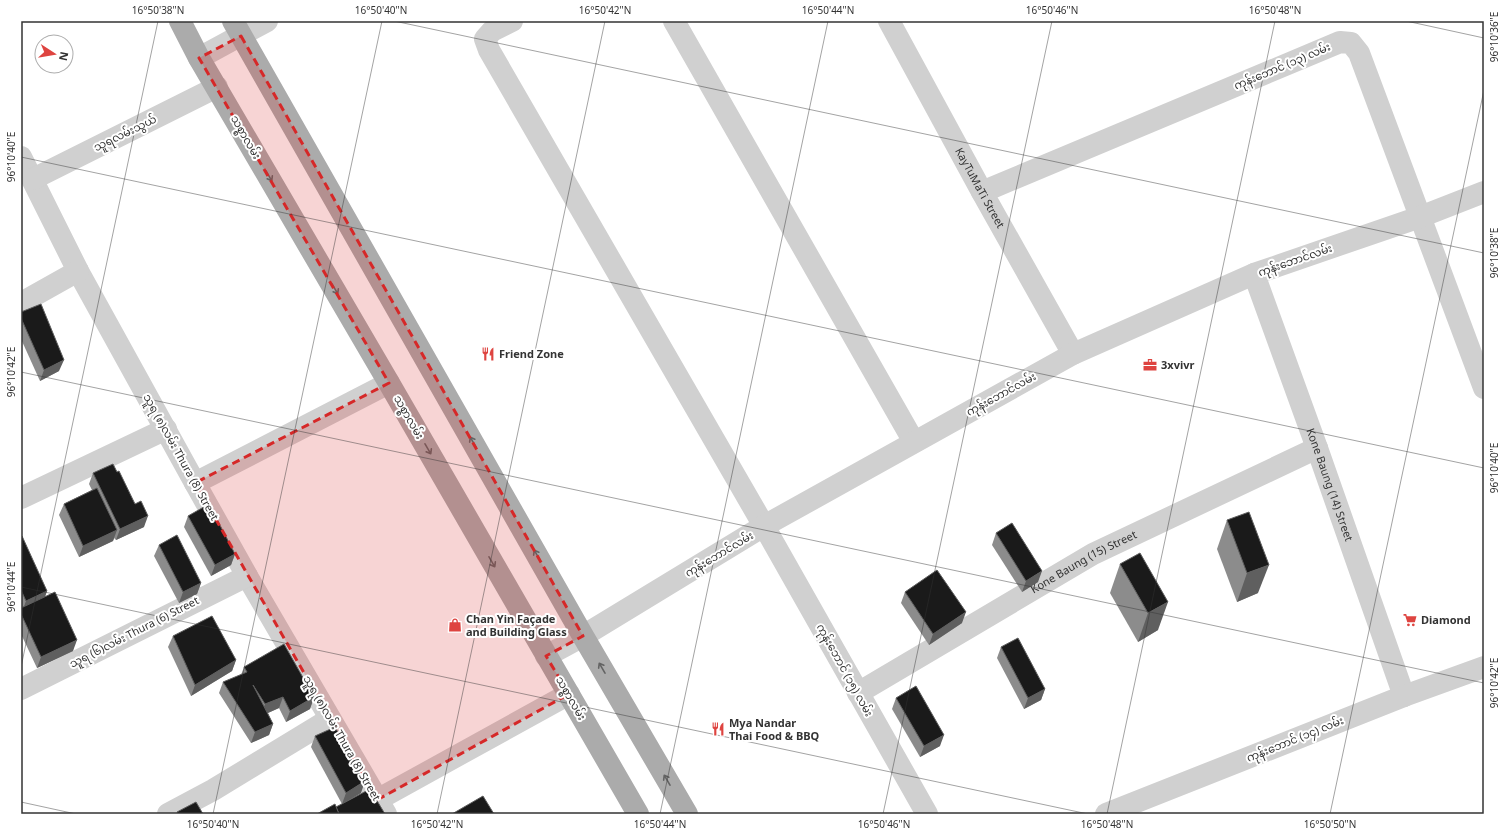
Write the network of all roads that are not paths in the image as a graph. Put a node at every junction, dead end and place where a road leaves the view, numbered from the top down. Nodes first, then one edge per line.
1 (180, 21) edge
2 (267, 21) edge
3 (512, 21) edge
4 (674, 21) edge
5 (889, 21) edge
6 (237, 28) edge
7 (199, 58) junction
8 (217, 87) junction
9 (21, 157) edge
10 (33, 179) junction
11 (982, 192) junction
12 (1484, 192) edge
13 (1420, 217) junction
14 (78, 271) junction
15 (1254, 274) junction
16 (21, 303) edge
17 (1073, 354) junction
18 (390, 383) junction
19 (1484, 388) edge
20 (166, 429) junction
21 (914, 442) junction
22 (1317, 448) junction
23 (195, 483) junction
24 (21, 498) edge
25 (764, 526) junction
26 (247, 576) junction
27 (583, 636) junction
28 (546, 656) junction
29 (1484, 667) edge
30 (21, 688) edge
31 (858, 693) junction
32 (569, 694) junction
33 (1404, 696) junction
34 (330, 719) junction
35 (382, 807) edge
36 (168, 814) edge
37 (638, 814) edge
38 (687, 814) edge
39 (927, 814) edge
40 (1106, 814) edge

1 - 7 main road, သစ္စာလမ်း
2 - 6 street
3 - 25 street, ကုန်းဘောင် (၁၅) လမ်း
4 - 21 street
5 - 11 street, KayTuMaTi Street
6 - 7 street
27 -> 6 main road
7 - 8 main road, သစ္စာလမ်း
8 - 10 street, သူရလမ်းသွယ်
8 -> 18 main road, သစ္စာလမ်း
9 - 10 street, သူရ (၈)လမ်း Thura (8) Street
10 - 14 street, သူရ (၈)လမ်း Thura (8) Street
11 - 13 street, ကုန်းဘောင် (၁၃) လမ်း
11 - 17 street, KayTuMaTi Street
12 - 13 street, ကုန်းဘောင်လမ်း
13 - 15 street, ကုန်းဘောင်လမ်း
13 - 19 street, ကုန်းဘောင် (၁၃) လမ်း
14 - 16 street
14 - 20 street, သူရ (၈)လမ်း Thura (8) Street
15 - 17 street, ကုန်းဘောင်လမ်း
15 - 22 street, Kone Baung (14) Street
17 - 21 street, ကုန်းဘောင်လမ်း
18 - 23 street
18 -> 28 main road, သစ္စာလမ်း
20 - 23 street, သူရ (၈)လမ်း Thura (8) Street
20 - 24 street
21 - 25 street, ကုန်းဘောင်လမ်း
22 - 31 street, Kone Baung (15) Street
22 - 33 street, Kone Baung (14) Street
23 - 26 street, သူရ (၈)လမ်း Thura (8) Street
25 - 27 street, ကုန်းဘောင်လမ်း
25 - 31 street, ကုန်းဘောင် (၁၅) လမ်း
26 - 30 street, သူရ (၆)လမ်း Thura (6) Street
26 - 34 street, သူရ (၈)လမ်း Thura (8) Street
27 - 28 street, ကုန်းဘောင်လမ်း
38 -> 27 main road
28 - 32 main road, သစ္စာလမ်း
29 - 33 street, ကုန်းဘောင် (၁၄) လမ်း
31 - 39 street, ကုန်းဘောင် (၁၅) လမ်း
32 - 35 street
32 - 37 main road, သစ္စာလမ်း
33 - 40 street, ကုန်းဘောင် (၁၄) လမ်း
34 - 35 street, သူရ (၈)လမ်း Thura (8) Street
34 - 36 street

